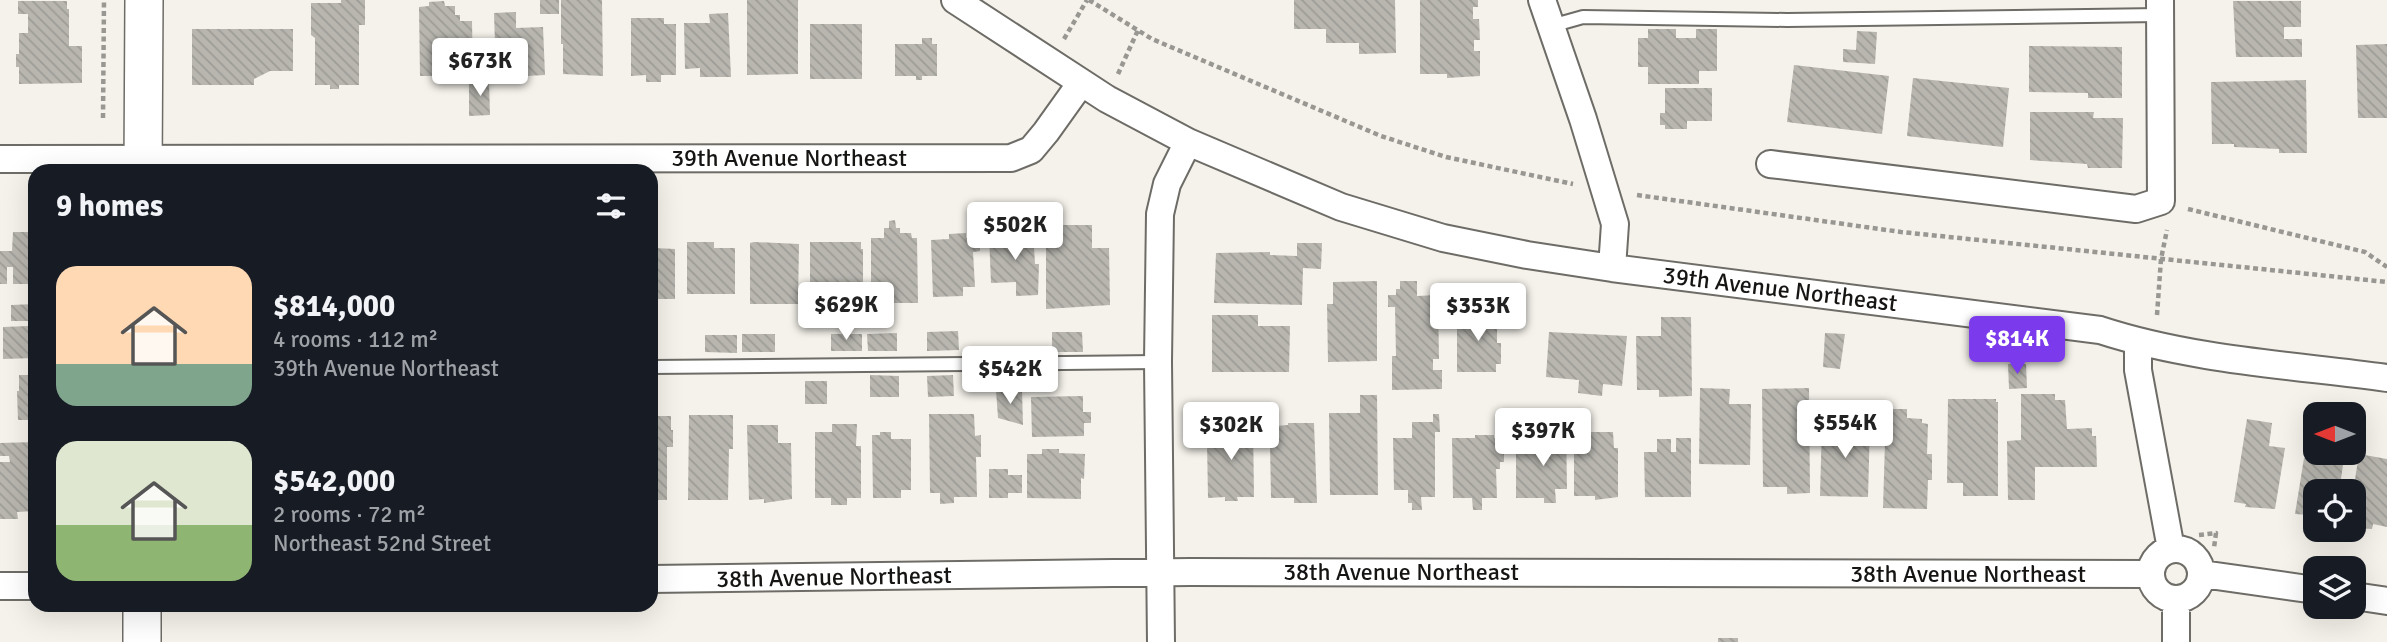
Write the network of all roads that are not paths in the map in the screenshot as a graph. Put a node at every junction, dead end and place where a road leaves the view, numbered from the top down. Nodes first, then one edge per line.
1 (144, 0) edge
2 (955, 0) edge
3 (1542, 0) edge
4 (2160, 8) edge
5 (1551, 26) junction
6 (1081, 83) junction
7 (1188, 142) junction
8 (0, 159) edge
9 (143, 164) edge
10 (1770, 164) dead end
11 (1612, 268) junction
12 (2138, 342) junction
13 (1158, 362) junction
14 (658, 367) edge
15 (2387, 378) edge
16 (2181, 543) junction
17 (2208, 564) junction
18 (1161, 573) junction
19 (2151, 574) junction
20 (658, 579) edge
21 (0, 586) edge
22 (28, 586) edge
23 (2303, 587) edge
24 (2366, 598) edge
25 (2176, 600) junction
26 (2387, 601) edge
27 (142, 612) edge
28 (142, 642) edge
29 (1161, 642) edge
30 (2176, 642) edge

1 - 9 main road
2 - 6 street, 39th Avenue Northeast
3 - 5 street
4 - 5 lane
4 - 10 street
5 - 11 street
6 - 7 street, 39th Avenue Northeast
6 - 9 street, 39th Avenue Northeast
7 - 11 street, 39th Avenue Northeast
7 - 13 street
8 - 9 street, 39th Avenue Northeast
11 - 12 street, 39th Avenue Northeast
12 - 15 street, 39th Avenue Northeast
12 - 16 street
13 - 14 lane
13 - 18 street
16 - 17 street
16 - 19 street
17 - 23 street
17 - 25 street
18 - 19 street, 38th Avenue Northeast
18 - 20 street, 38th Avenue Northeast
18 - 29 street
19 - 25 street
21 - 22 street
24 - 26 street
25 - 30 street
27 - 28 main road

